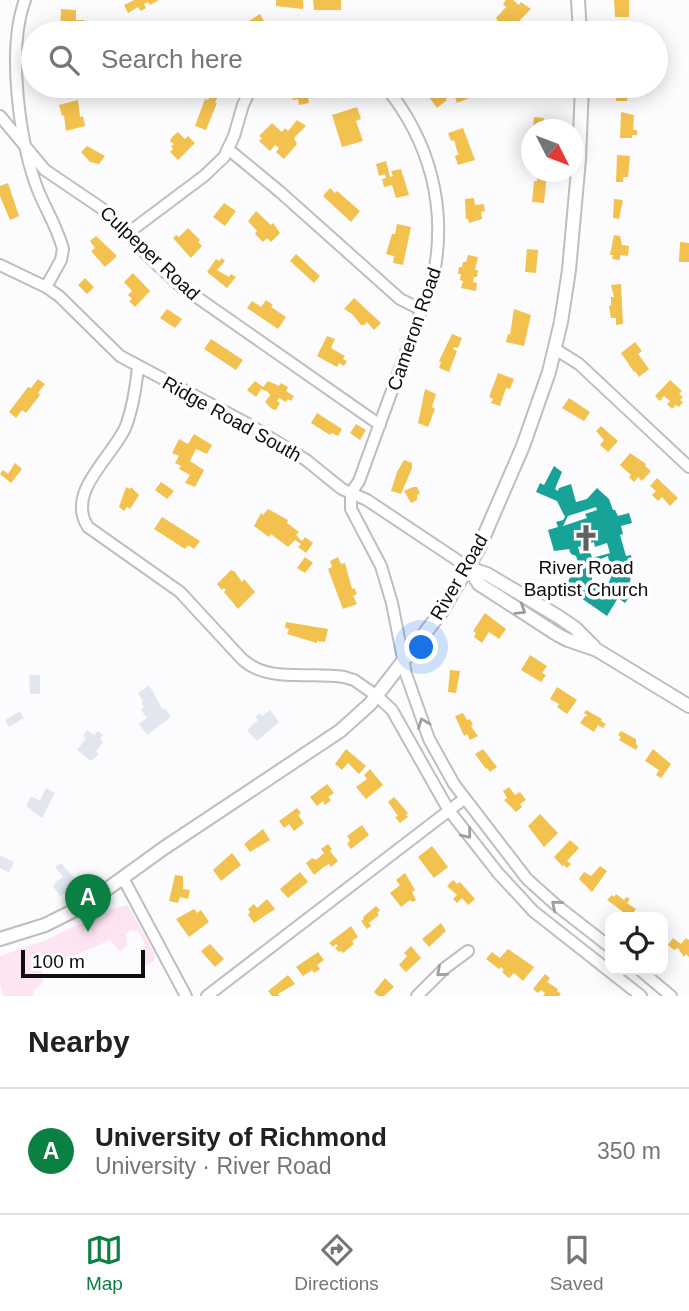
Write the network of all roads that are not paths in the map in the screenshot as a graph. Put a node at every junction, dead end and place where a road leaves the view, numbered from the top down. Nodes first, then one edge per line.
1 (25, 0) edge
2 (578, 0) edge
3 (579, 21) edge
4 (247, 98) edge
5 (395, 98) edge
6 (582, 98) edge
7 (0, 116) edge
8 (24, 146) junction
9 (228, 149) junction
10 (128, 233) junction
11 (0, 265) edge
12 (46, 287) junction
13 (422, 310) junction
14 (555, 349) junction
15 (138, 367) junction
16 (380, 425) junction
17 (689, 467) edge
18 (351, 493) junction
19 (469, 568) junction
20 (403, 664) junction
21 (377, 696) junction
22 (689, 706) edge
23 (464, 799) junction
24 (448, 809) junction
25 (123, 878) junction
26 (0, 939) edge
27 (605, 943) edge
28 (468, 951) dead end
29 (646, 975) edge
30 (187, 996) edge
31 (207, 996) edge
32 (417, 996) edge
33 (640, 996) edge
34 (671, 996) edge

1 - 8 street
2 - 3 main road
4 - 9 street
5 - 13 street, Cameron Road
6 - 14 main road, River Road
7 - 8 street, Culpeper Road
8 - 10 street, Culpeper Road
8 - 12 street
9 - 10 street
9 - 13 street
10 - 16 street, Culpeper Road
11 - 12 street, Ridge Road South
12 - 15 street, Ridge Road South
13 - 16 street, Cameron Road
14 - 17 street
14 - 19 main road, River Road
15 - 18 street, Ridge Road South
15 - 21 street
16 - 18 street, Cameron Road
18 - 19 street, Ridge Road South
18 - 20 street
19 - 20 main road, River Road
19 - 22 main road
20 - 21 main road, River Road
23 -> 20 street
21 - 24 street
21 - 25 main road, River Road
23 - 24 street
27 -> 23 street
24 - 31 street
24 -> 33 street
25 - 26 main road, River Road
25 - 30 street
28 -> 32 street
29 - 34 street

